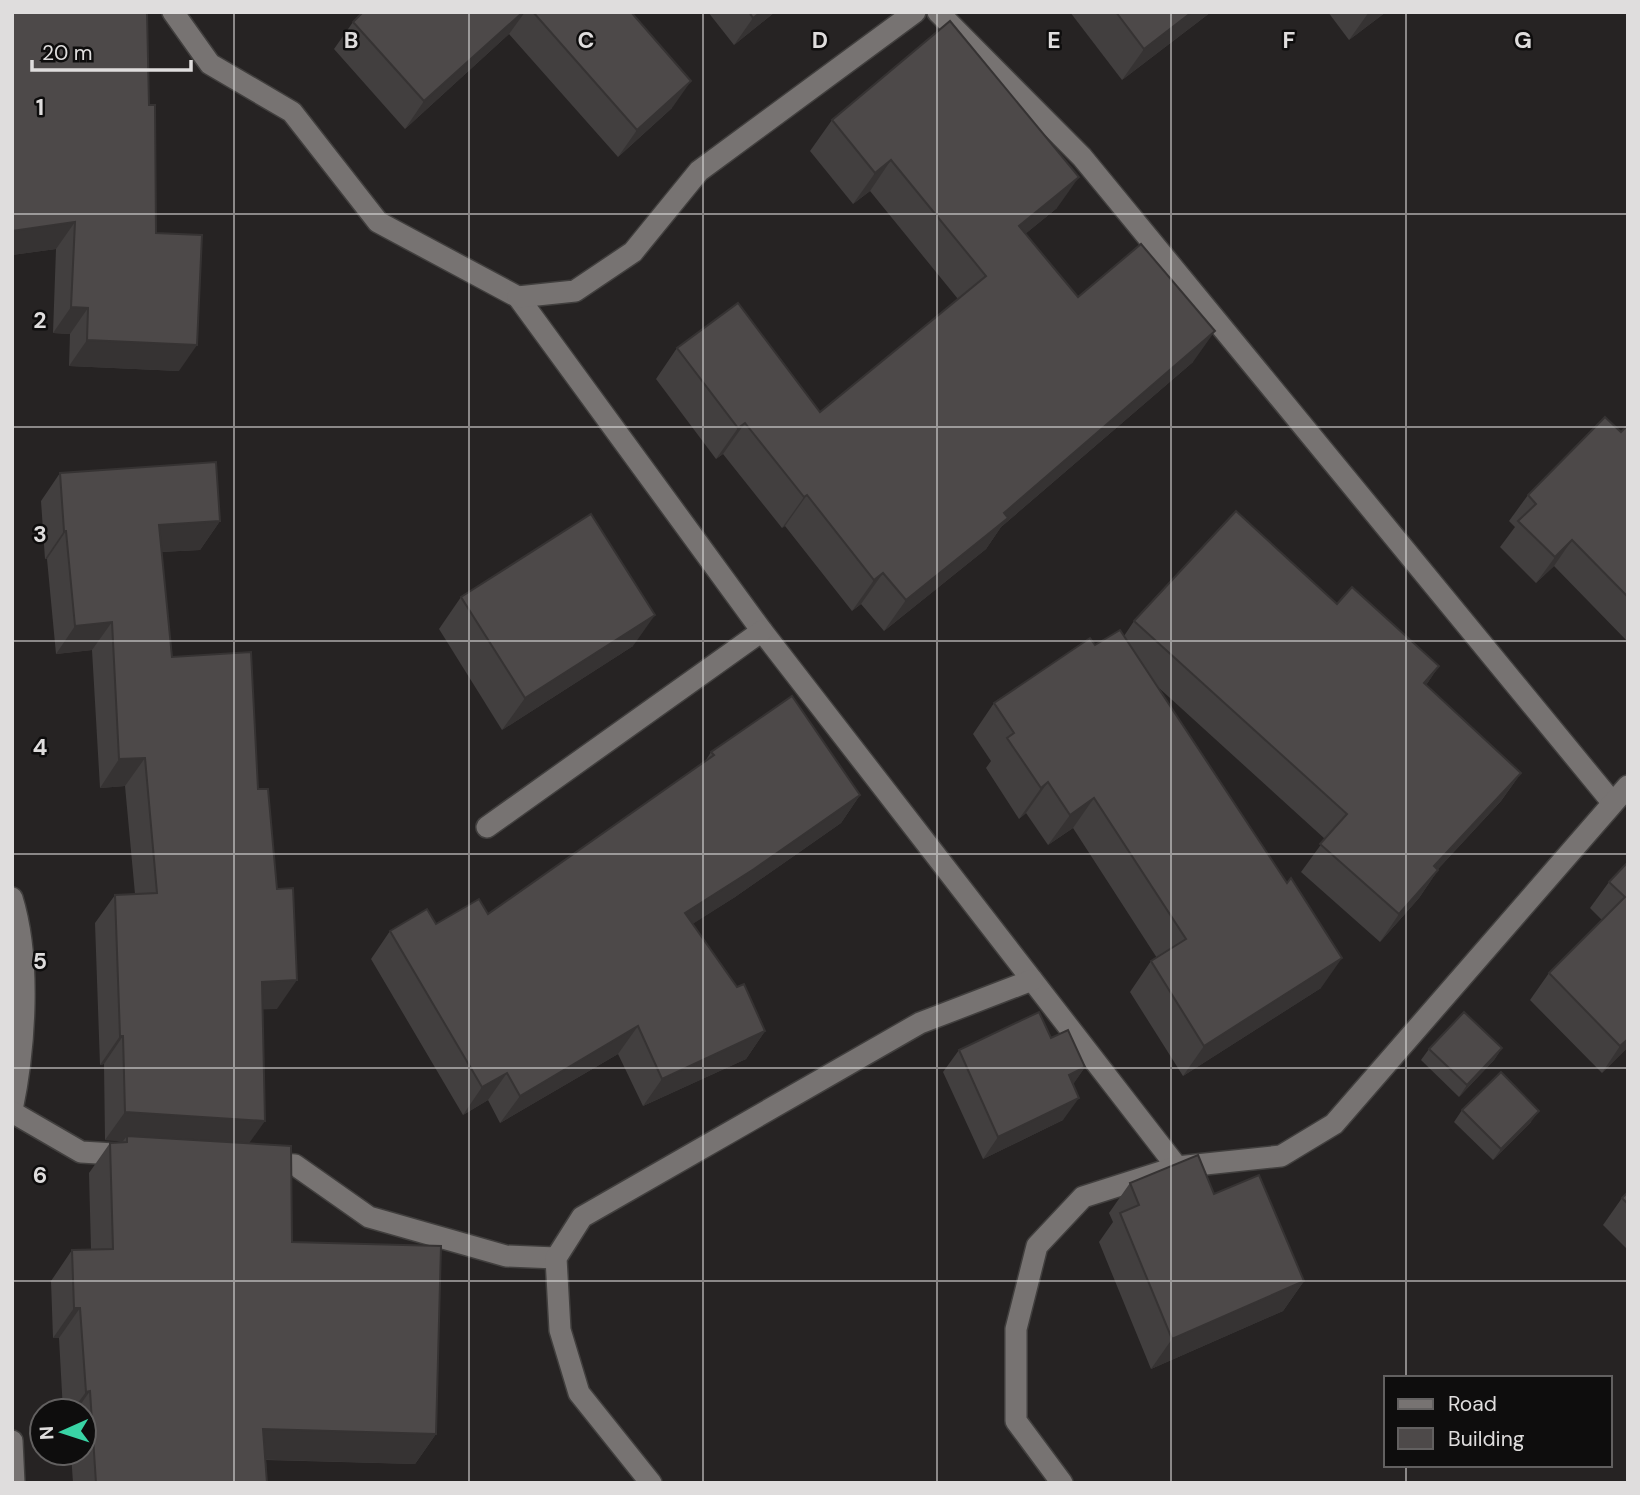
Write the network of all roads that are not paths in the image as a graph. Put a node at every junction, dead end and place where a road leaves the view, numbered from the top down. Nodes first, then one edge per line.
1 (173, 12) edge
2 (915, 12) edge
3 (938, 12) edge
4 (518, 298) junction
5 (762, 631) junction
6 (1628, 786) edge
7 (1612, 802) junction
8 (487, 827) dead end
9 (12, 898) edge
10 (1032, 979) junction
11 (12, 1111) edge
12 (148, 1156) edge
13 (242, 1161) edge
14 (1177, 1167) junction
15 (556, 1258) junction
16 (12, 1441) edge
17 (14, 1483) edge
18 (651, 1483) edge
19 (1062, 1483) edge

1 - 4 street
2 - 4 street
3 - 7 street
4 - 5 street
5 - 8 street
5 - 10 street
6 - 7 street
7 - 14 street
9 - 11 street
10 - 14 street
10 - 15 street
11 - 12 street
13 - 15 street
14 - 19 street
15 - 18 street
16 - 17 street

